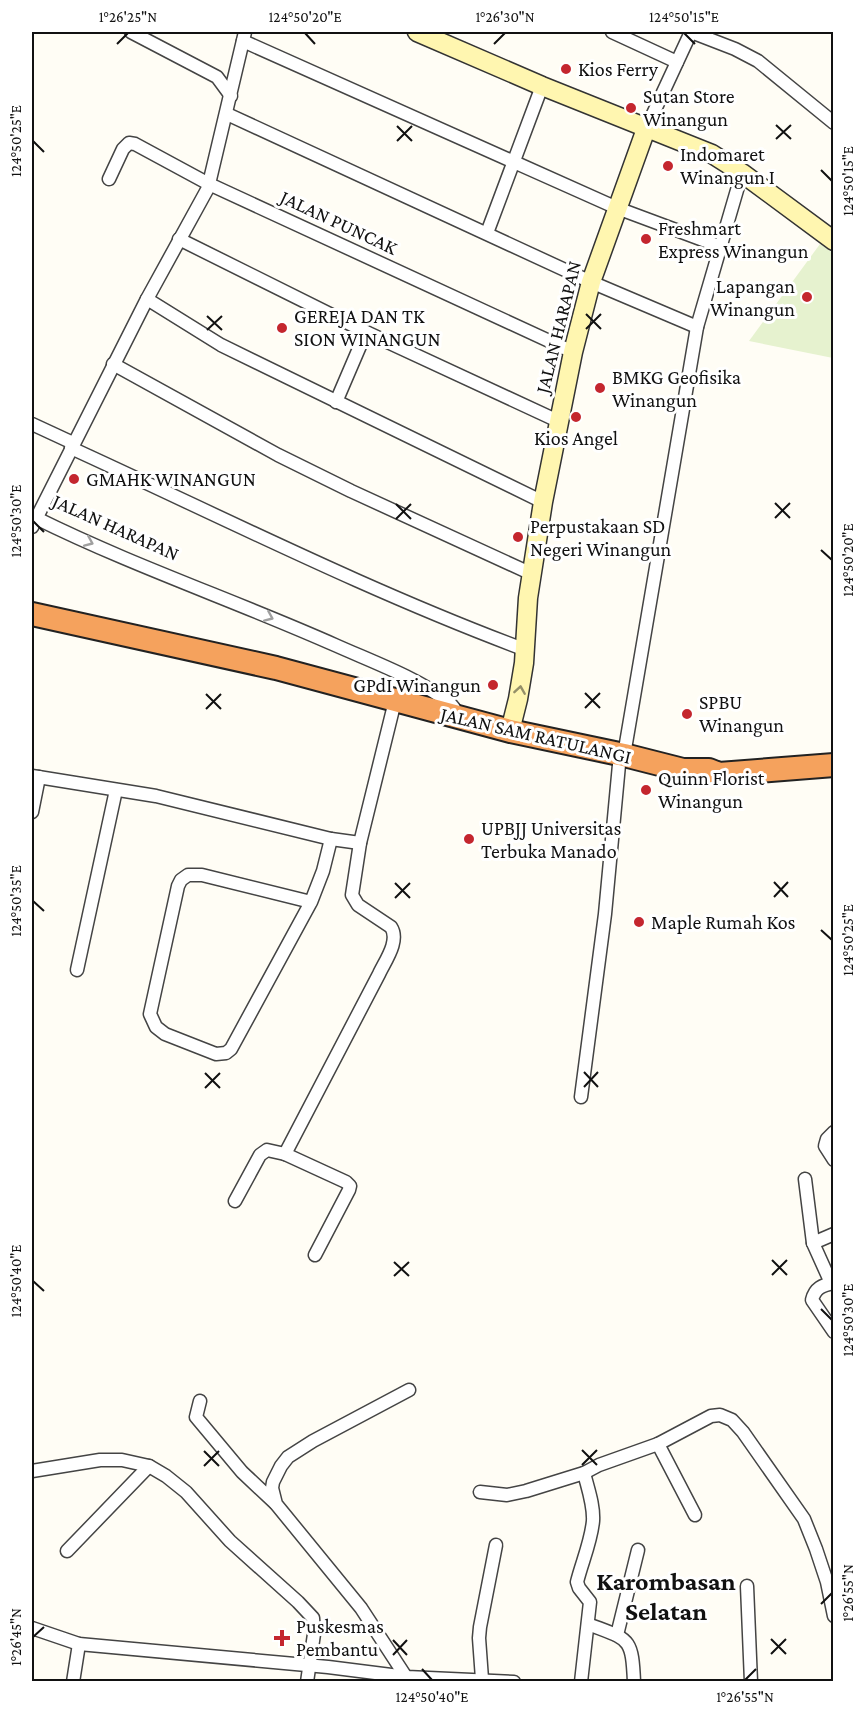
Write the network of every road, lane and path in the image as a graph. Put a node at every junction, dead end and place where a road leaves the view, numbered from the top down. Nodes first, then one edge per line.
1 (131, 32) edge
2 (417, 32) edge
3 (612, 32) edge
4 (691, 32) edge
5 (244, 36) edge
6 (677, 62) junction
7 (236, 72) junction
8 (217, 77) junction
9 (542, 86) junction
10 (231, 96) junction
11 (227, 114) junction
12 (834, 123) edge
13 (646, 129) junction
14 (513, 161) junction
15 (742, 173) junction
16 (109, 179) dead end
17 (209, 184) junction
18 (617, 207) junction
19 (487, 233) junction
20 (179, 239) junction
21 (834, 241) edge
22 (719, 246) junction
23 (591, 282) junction
24 (147, 298) junction
25 (697, 327) junction
26 (366, 332) junction
27 (573, 352) junction
28 (113, 364) junction
29 (336, 402) junction
30 (558, 421) junction
31 (32, 424) edge
32 (72, 445) junction
33 (543, 502) junction
34 (34, 522) edge
35 (532, 574) junction
36 (32, 614) edge
37 (526, 650) junction
38 (395, 701) junction
39 (455, 716) junction
40 (510, 730) junction
41 (622, 754) junction
42 (834, 765) edge
43 (35, 777) edge
44 (116, 790) junction
45 (32, 812) edge
46 (331, 839) junction
47 (360, 843) junction
48 (311, 902) junction
49 (77, 970) dead end
50 (581, 1097) dead end
51 (834, 1132) edge
52 (285, 1155) junction
53 (834, 1160) edge
54 (805, 1179) dead end
55 (235, 1201) dead end
56 (834, 1234) edge
57 (813, 1243) junction
58 (315, 1255) dead end
59 (832, 1283) edge
60 (834, 1332) edge
61 (409, 1390) dead end
62 (200, 1401) dead end
63 (658, 1444) junction
64 (149, 1466) junction
65 (32, 1471) edge
66 (584, 1473) junction
67 (480, 1492) dead end
68 (276, 1504) junction
69 (695, 1515) dead end
70 (496, 1545) dead end
71 (638, 1550) dead end
72 (67, 1551) dead end
73 (747, 1586) dead end
74 (834, 1617) edge
75 (588, 1624) junction
76 (32, 1628) edge
77 (617, 1635) junction
78 (79, 1644) junction
79 (310, 1665) junction
80 (408, 1679) edge
81 (482, 1679) junction
82 (73, 1682) edge
83 (307, 1682) edge
84 (514, 1682) edge
85 (581, 1682) edge
86 (634, 1682) edge
87 (751, 1682) edge

1 - 8 street
2 - 9 street
3 - 6 street
4 - 6 street, JALAN HARAPAN
4 - 12 street
5 - 7 street, JALAN HARAPAN
5 - 14 street
6 - 13 street, JALAN HARAPAN
7 - 8 street
7 - 10 street, JALAN HARAPAN
8 - 10 street
9 - 13 street
9 - 14 street
10 - 11 street, JALAN HARAPAN
11 - 17 street, JALAN HARAPAN
11 - 19 street
13 - 15 street
13 - 18 street, JALAN HARAPAN
14 - 18 street
14 - 19 street
15 - 21 street
15 - 22 street
16 - 17 street, JALAN PUNCAK
17 - 20 street, JALAN HARAPAN
17 - 27 street, JALAN PUNCAK
18 - 22 street
18 - 23 street, JALAN HARAPAN
19 - 23 street
20 - 24 street, JALAN HARAPAN
20 - 26 street
22 - 25 street
23 - 25 street
23 - 27 street, JALAN HARAPAN
24 - 28 street, JALAN HARAPAN
24 - 29 street
25 - 41 street
26 - 29 street
26 - 30 street
27 - 30 street, JALAN HARAPAN
28 - 32 street, JALAN HARAPAN
28 - 35 street
29 - 33 street
30 - 33 street, JALAN HARAPAN
31 - 32 street
32 - 34 street, JALAN HARAPAN
32 - 37 street
33 - 35 street, JALAN HARAPAN
34 -> 39 street, JALAN HARAPAN
35 - 37 street, JALAN HARAPAN
36 - 38 highway, JALAN SAM RATULANGI
40 -> 37 street, JALAN HARAPAN
38 - 39 highway, JALAN SAM RATULANGI
38 - 47 street
39 - 40 highway, JALAN SAM RATULANGI
40 - 41 highway, JALAN SAM RATULANGI
41 - 42 highway, JALAN SAM RATULANGI
41 - 50 street
43 - 44 street
43 - 45 street
44 - 46 street
44 - 49 street
46 - 47 street
46 - 48 street
47 - 52 street
48 - 48 street
51 - 53 street
52 - 55 street
52 - 58 street
54 - 57 street
56 - 57 street
57 - 59 street
59 - 60 street
61 - 68 street
62 - 68 street
63 - 66 street
63 - 69 street
63 - 74 street
64 - 65 street
64 - 72 street
64 - 79 street
66 - 67 street
66 - 75 street
68 - 80 street
70 - 81 street
71 - 77 street
73 - 87 street
75 - 77 street
75 - 85 street
76 - 78 street
77 - 86 street
78 - 79 street
78 - 82 street
79 - 80 street
79 - 83 street
80 - 81 street
81 - 84 street

